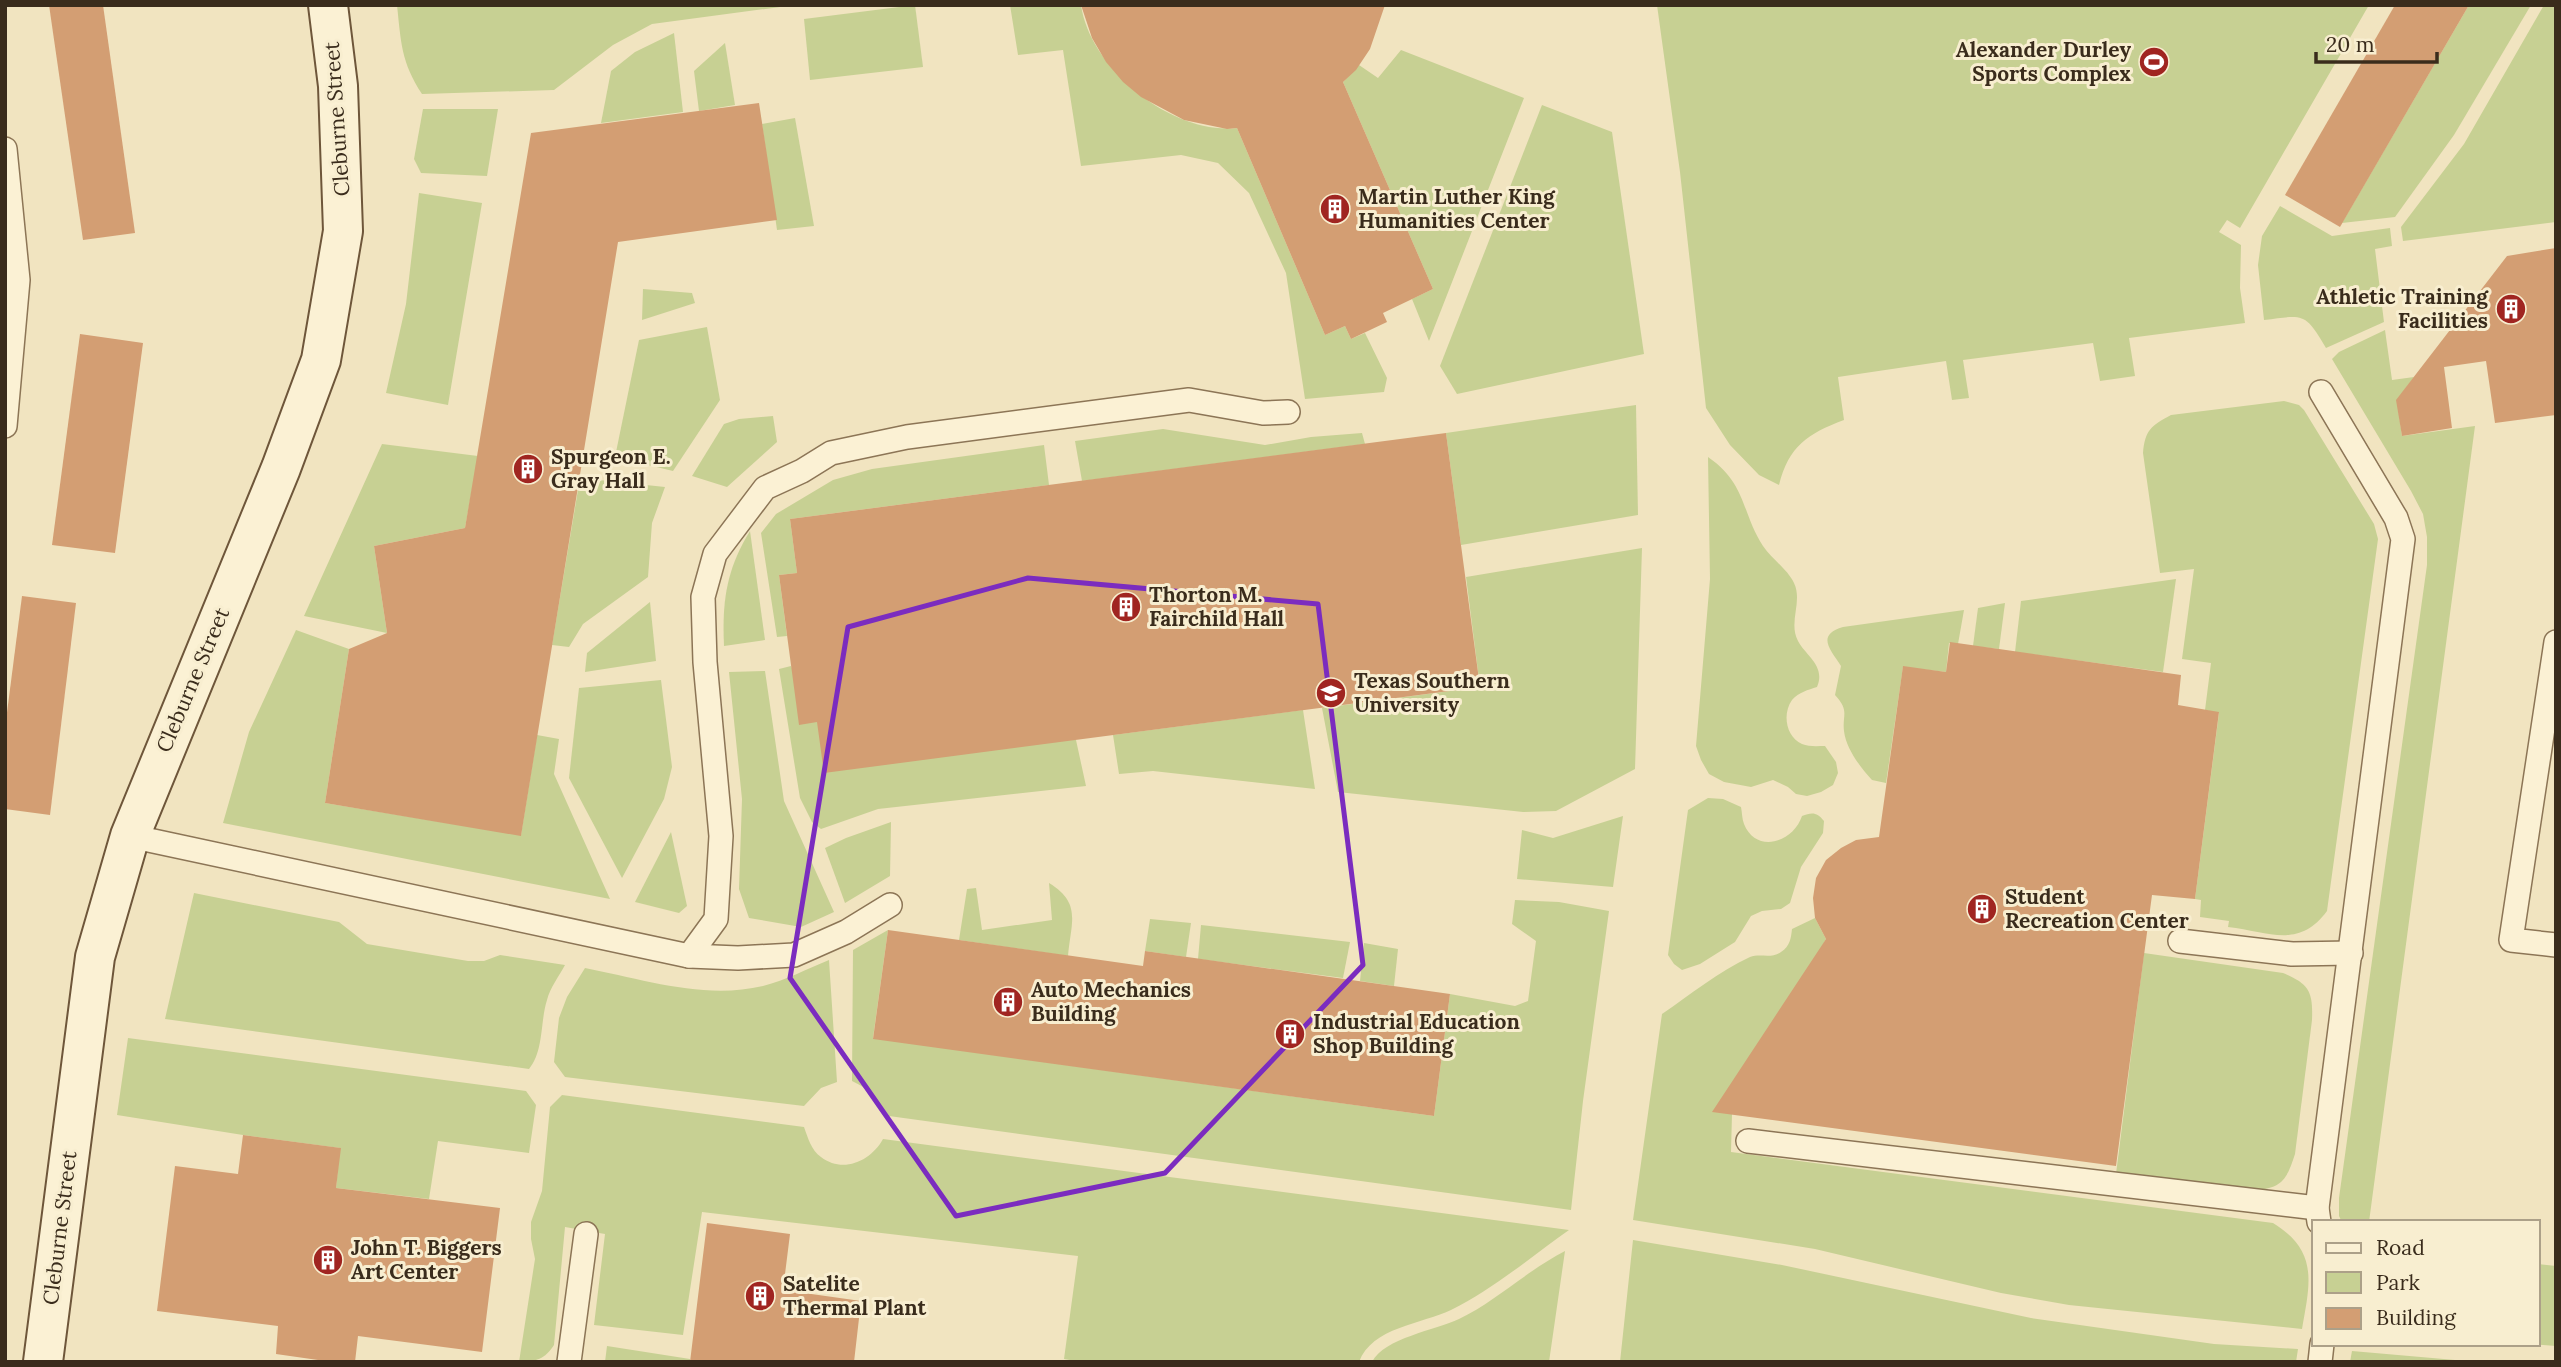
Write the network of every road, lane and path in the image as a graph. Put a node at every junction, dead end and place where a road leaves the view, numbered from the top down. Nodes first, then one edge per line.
1 (328, 5) edge
2 (5, 149) edge
3 (2322, 392) dead end
4 (1287, 412) dead end
5 (5, 426) edge
6 (2556, 642) edge
7 (130, 836) junction
8 (890, 905) dead end
9 (2179, 941) dead end
10 (2556, 945) edge
11 (2351, 953) junction
12 (689, 956) junction
13 (1748, 1141) dead end
14 (2318, 1215) edge
15 (586, 1234) dead end
16 (43, 1362) edge
17 (569, 1362) edge

1 - 7 main road, Cleburne Street
2 - 5 lane
3 - 11 lane
4 - 12 lane
6 - 10 lane
7 - 12 lane
7 - 16 main road, Cleburne Street
8 - 12 lane
9 - 11 lane
11 - 14 lane
13 - 14 lane
15 - 17 lane

